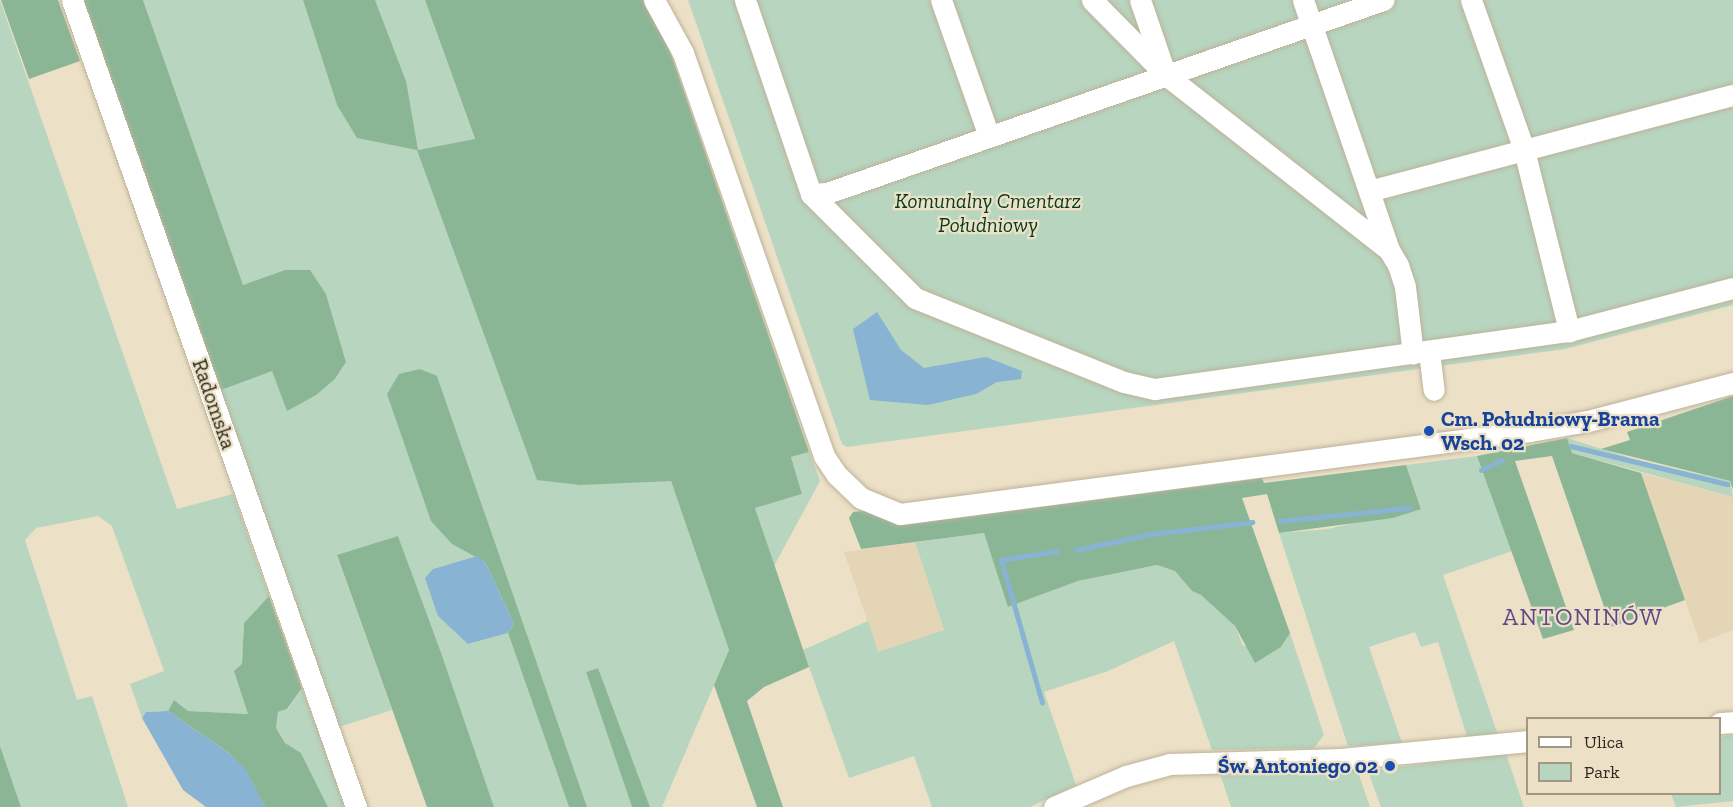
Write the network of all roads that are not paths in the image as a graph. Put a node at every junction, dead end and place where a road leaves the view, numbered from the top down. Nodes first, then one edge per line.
1 (72, 0) edge
2 (654, 0) edge
3 (745, 0) edge
4 (941, 0) edge
5 (1092, 0) edge
6 (1140, 0) edge
7 (1303, 0) edge
8 (1383, 0) edge
9 (1471, 0) edge
10 (1312, 25) junction
11 (1166, 75) junction
12 (1733, 94) edge
13 (989, 136) junction
14 (1524, 150) junction
15 (1369, 191) junction
16 (811, 194) junction
17 (1389, 250) junction
18 (1733, 288) edge
19 (1569, 331) junction
20 (1421, 353) junction
21 (1733, 383) edge
22 (1434, 390) dead end
23 (1526, 741) edge
24 (356, 807) edge
25 (1054, 807) edge

1 - 24 street, Radomska
2 - 21 street
3 - 16 street
4 - 13 street
5 - 11 street
6 - 11 street
7 - 10 street
8 - 10 street
9 - 14 street
10 - 11 street
10 - 15 street
11 - 13 street
11 - 17 street
12 - 14 street
13 - 16 street
14 - 15 street
14 - 19 street
15 - 17 street
16 - 20 street
17 - 20 street
18 - 19 street
19 - 20 street
20 - 22 street
23 - 25 street

